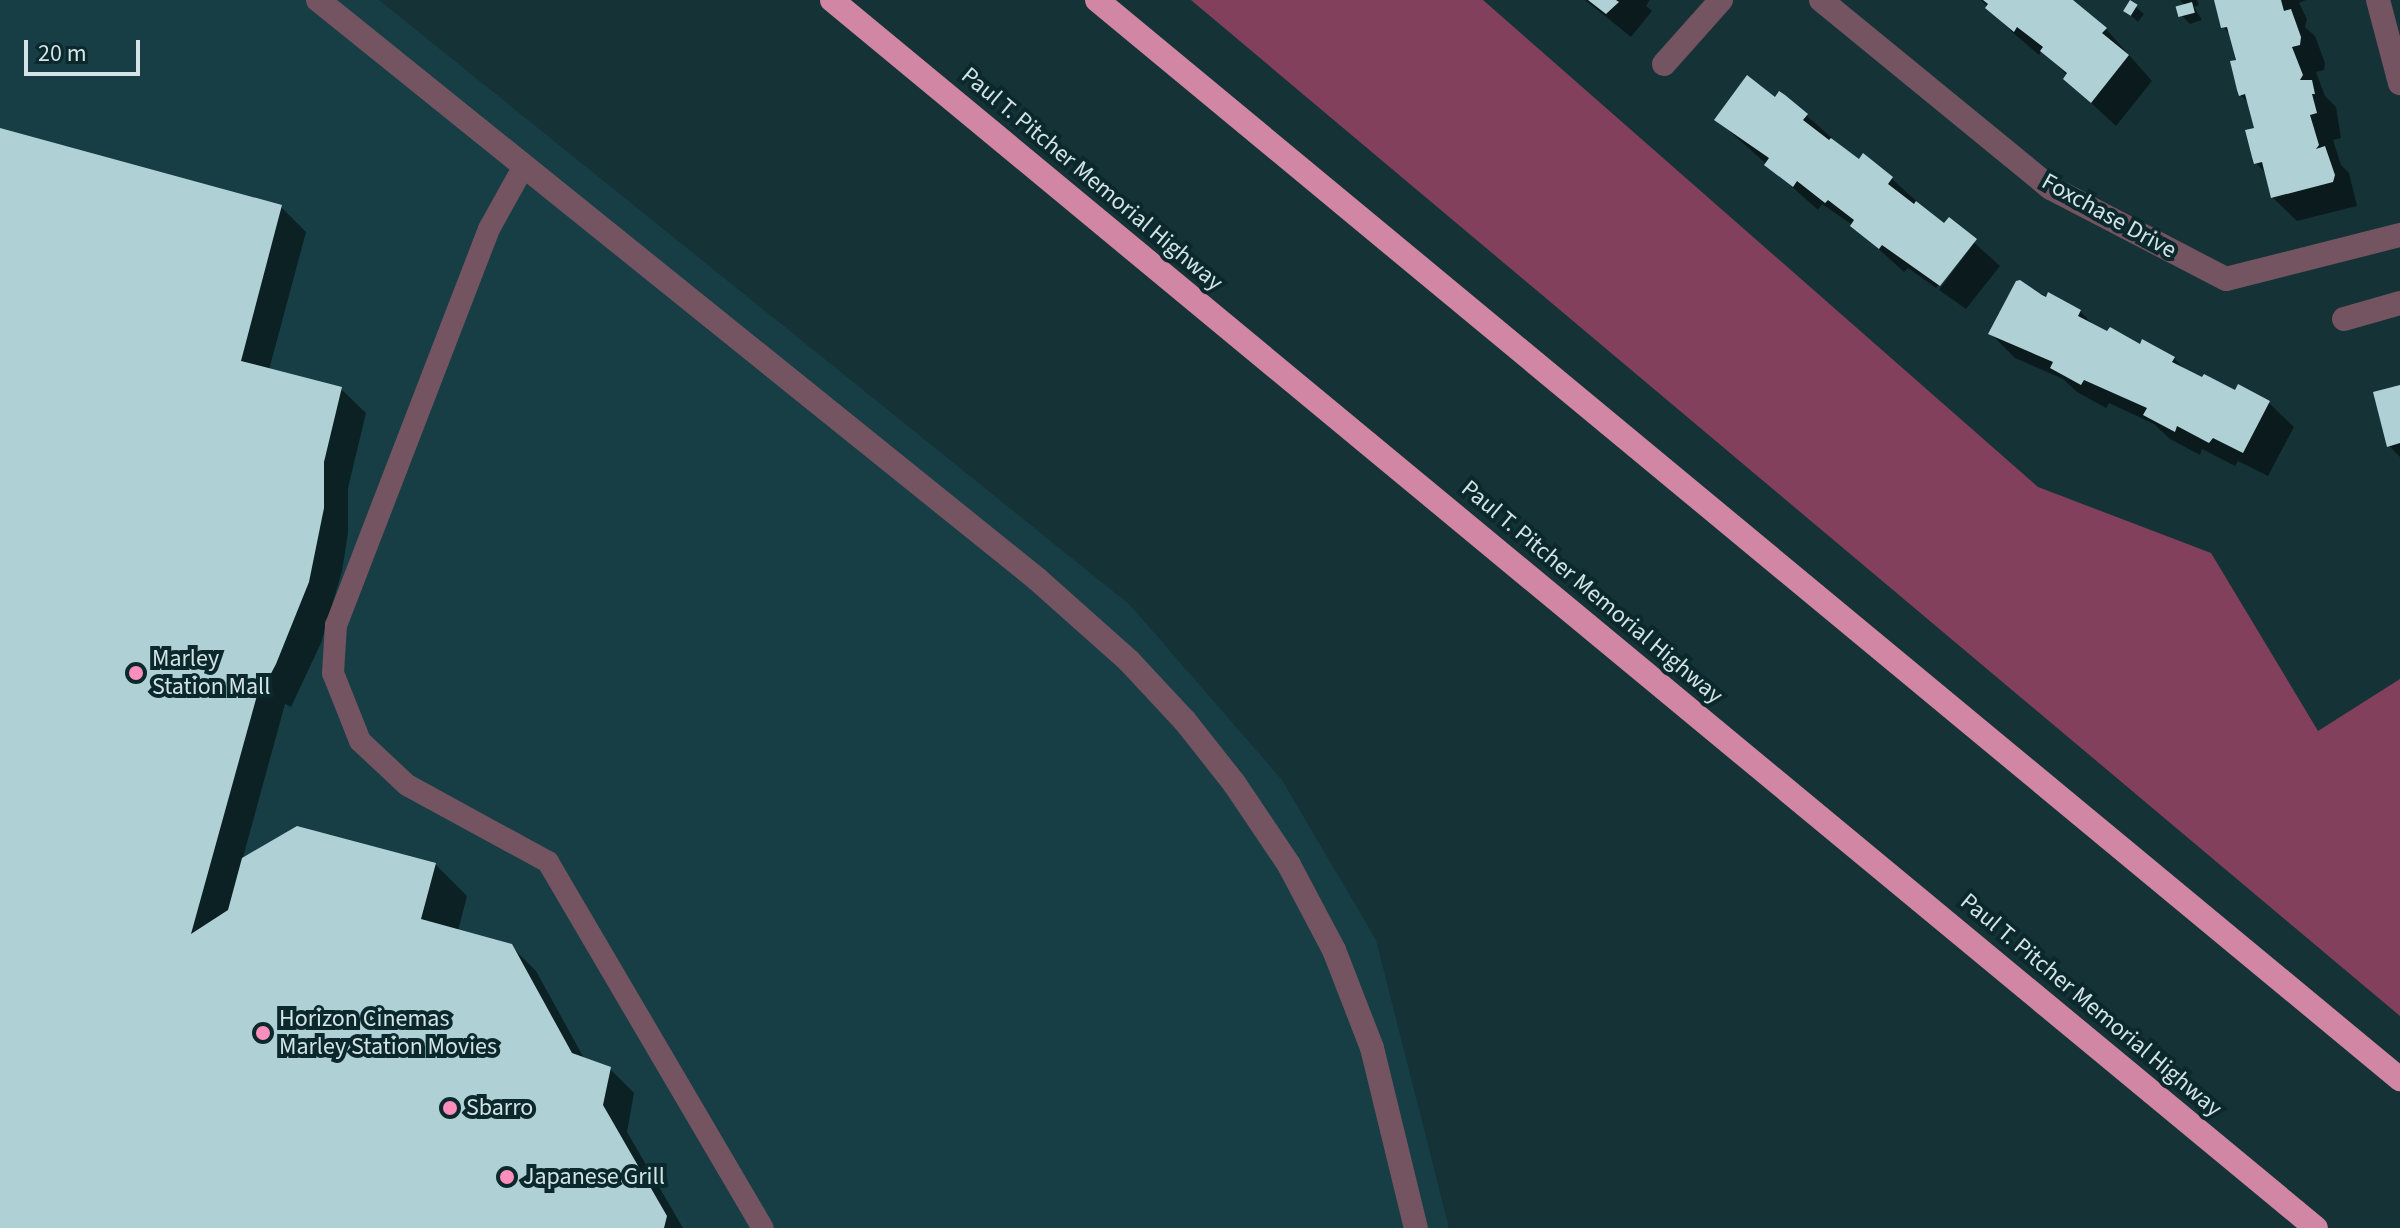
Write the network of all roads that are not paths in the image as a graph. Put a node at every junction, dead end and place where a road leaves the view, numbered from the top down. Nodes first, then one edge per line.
1 (318, 0) edge
2 (832, 0) edge
3 (1097, 0) edge
4 (1721, 0) edge
5 (1821, 0) edge
6 (2378, 0) edge
7 (1664, 64) dead end
8 (2400, 83) edge
9 (524, 166) junction
10 (2400, 235) edge
11 (2400, 303) edge
12 (2344, 319) dead end
13 (2400, 1079) edge
14 (763, 1228) edge
15 (1416, 1228) edge
16 (2316, 1228) edge

1 - 9 street
2 - 16 highway, Paul T. Pitcher Memorial Highway
3 - 13 highway
4 - 7 street
5 - 10 street, Foxchase Drive
6 - 8 street
9 - 14 lane
9 - 15 street
11 - 12 street

